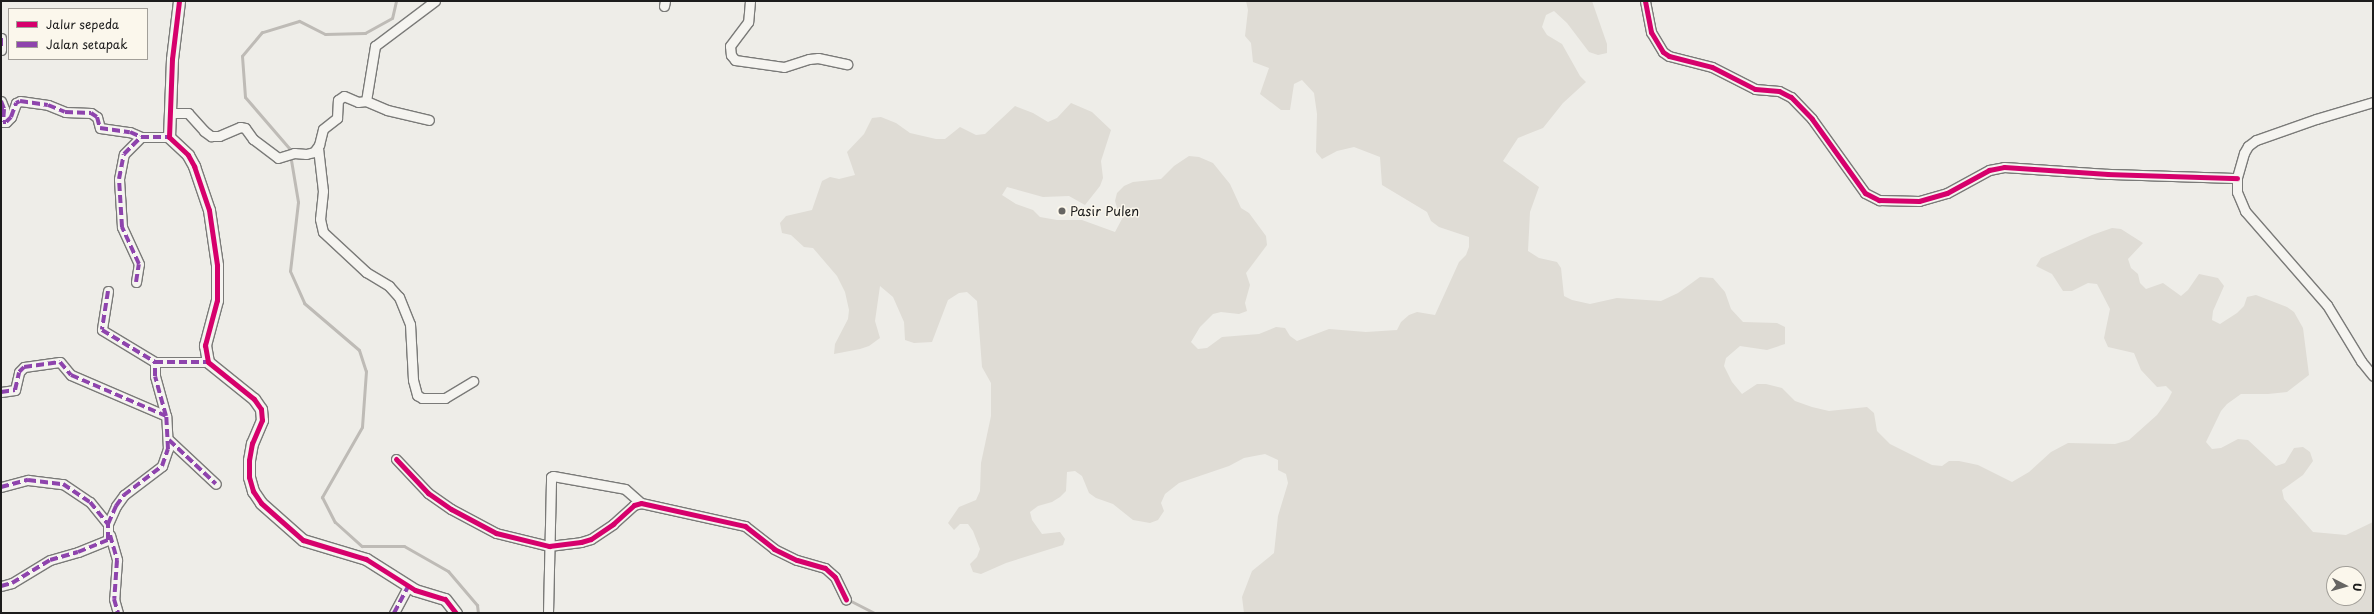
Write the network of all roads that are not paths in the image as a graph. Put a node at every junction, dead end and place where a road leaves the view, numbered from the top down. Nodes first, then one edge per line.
1 (179, 1) edge
2 (435, 1) edge
3 (750, 1) edge
4 (1645, 1) edge
5 (1, 38) edge
6 (1, 50) edge
7 (847, 64) dead end
8 (1, 101) edge
9 (366, 102) junction
10 (2373, 102) edge
11 (171, 113) junction
12 (429, 120) dead end
13 (1, 123) edge
14 (141, 137) junction
15 (169, 137) junction
16 (318, 148) junction
17 (2237, 178) junction
18 (136, 282) dead end
19 (108, 291) dead end
20 (155, 362) junction
21 (208, 362) junction
22 (2373, 376) edge
23 (473, 381) dead end
24 (1, 392) edge
25 (166, 416) junction
26 (169, 440) junction
27 (396, 459) dead end
28 (216, 484) dead end
29 (1, 487) edge
30 (641, 503) junction
31 (108, 524) junction
32 (110, 535) junction
33 (549, 546) junction
34 (1, 586) edge
35 (408, 587) junction
36 (846, 600) dead end
37 (118, 613) edge
38 (394, 613) edge
39 (456, 613) edge
40 (548, 613) edge

1 - 11 street
2 - 9 street
3 - 7 street
4 - 17 street
5 - 6 street
8 - 13 street
9 - 12 street
9 - 16 street
10 - 17 street
11 - 15 street
11 - 16 street
13 - 14 street
14 - 15 street
14 - 18 street
15 - 21 street
16 - 23 street
17 - 22 street
19 - 20 street
20 - 21 street
20 - 25 street
21 - 35 street
24 - 25 street
25 - 26 street
26 - 28 street
26 - 31 street
27 - 33 street
29 - 31 street
30 - 33 street
30 - 33 street
30 - 36 street
31 - 32 street
32 - 34 street
32 - 37 street
33 - 40 street
35 - 38 street
35 - 39 street

